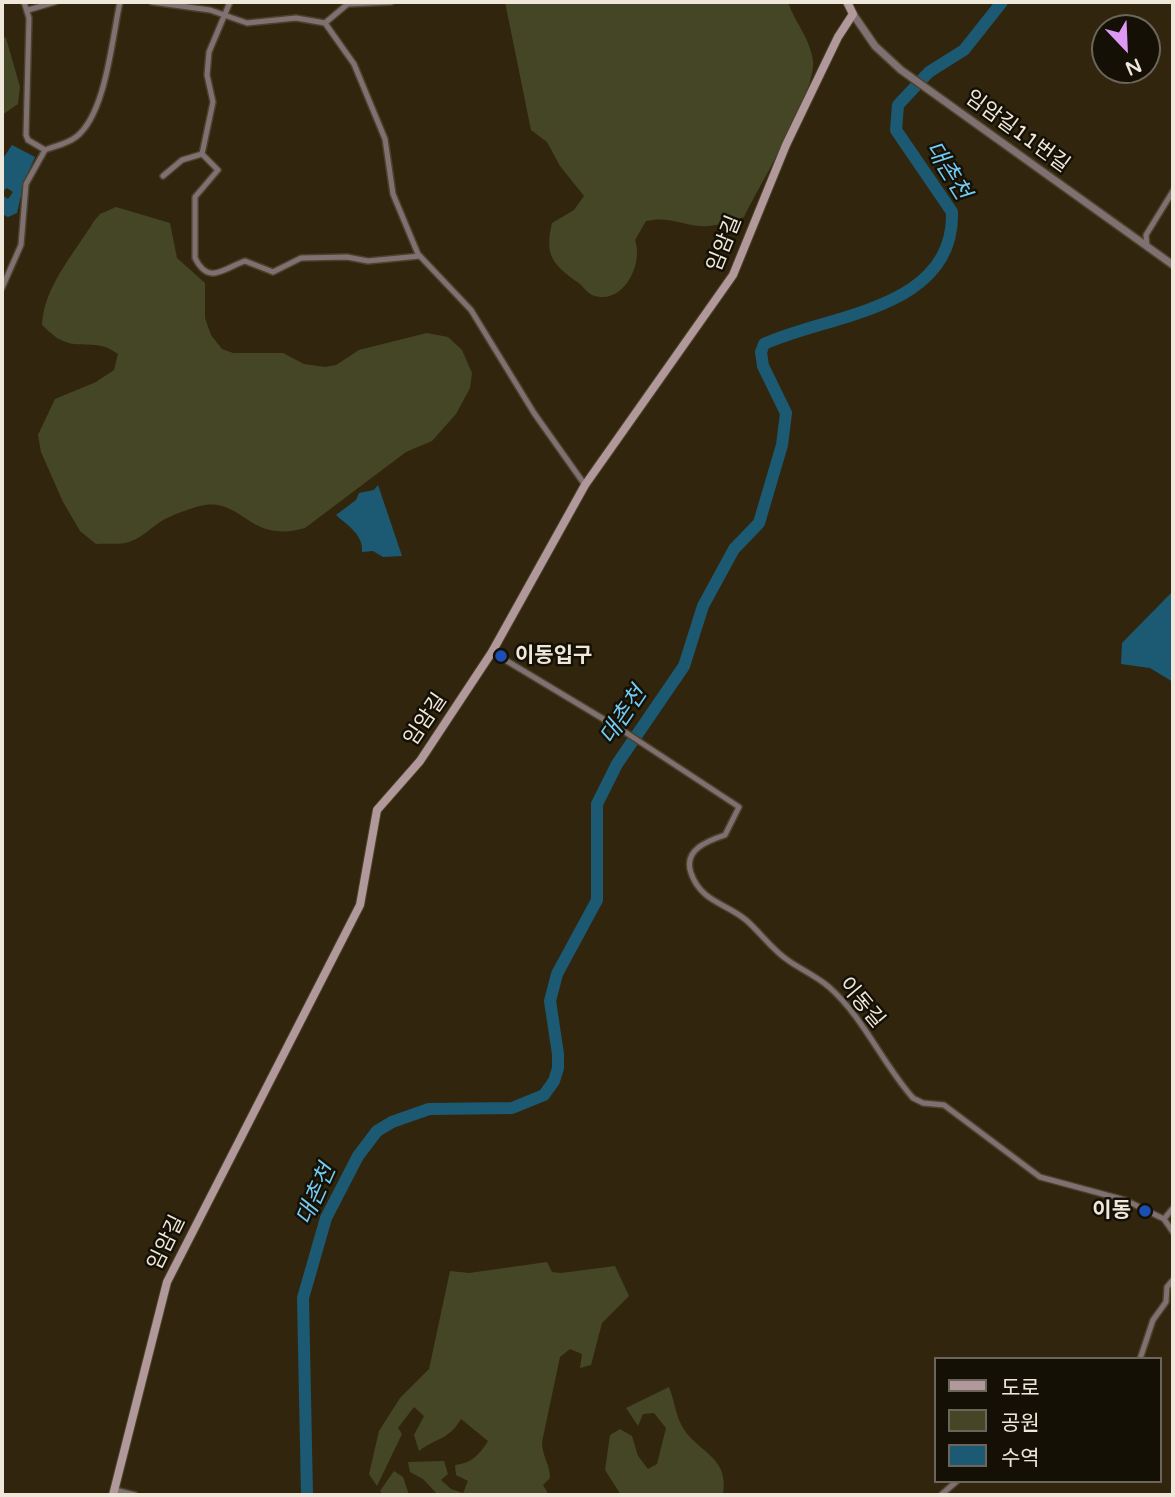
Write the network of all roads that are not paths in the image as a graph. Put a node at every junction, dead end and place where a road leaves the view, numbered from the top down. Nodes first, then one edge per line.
1 (24, 2) edge
2 (55, 2) edge
3 (120, 2) edge
4 (152, 2) edge
5 (230, 2) edge
6 (391, 2) edge
7 (847, 2) edge
8 (349, 3) edge
9 (29, 10) junction
10 (853, 15) junction
11 (224, 16) junction
12 (326, 23) junction
13 (45, 150) junction
14 (202, 154) junction
15 (163, 176) dead end
16 (1173, 191) edge
17 (1147, 247) junction
18 (420, 256) junction
19 (1173, 265) edge
20 (2, 288) edge
21 (585, 485) junction
22 (492, 652) junction
23 (1173, 1208) edge
24 (1164, 1219) junction
25 (1173, 1232) edge
26 (1173, 1280) edge
27 (1141, 1357) edge
28 (955, 1483) edge
29 (114, 1493) edge
30 (135, 1495) edge
31 (942, 1495) edge

1 - 9 street
2 - 9 street
3 - 13 street
4 - 11 street
5 - 11 street
6 - 8 street
7 - 10 main road
8 - 12 street
9 - 13 street
10 - 17 street, 임암길11번길
10 - 21 main road, 임암길
11 - 12 street
11 - 14 street
12 - 18 street
13 - 20 street
14 - 15 street
14 - 18 street
16 - 17 street
17 - 19 street, 임암길11번길
18 - 21 street
21 - 22 main road, 임암길
22 - 24 street, 이동길
22 - 29 main road, 임암길
23 - 24 street
24 - 25 street
26 - 27 street
28 - 31 street
29 - 30 street

